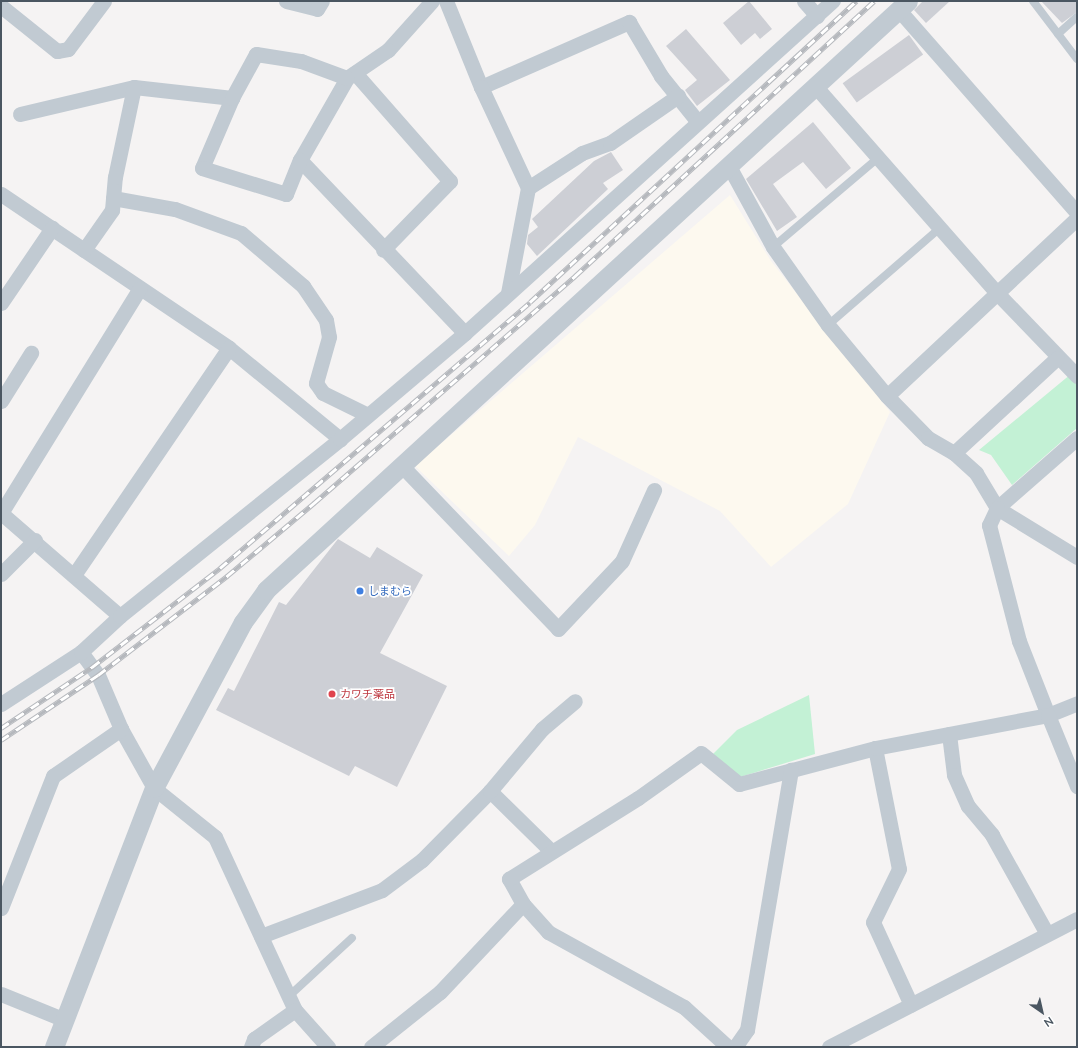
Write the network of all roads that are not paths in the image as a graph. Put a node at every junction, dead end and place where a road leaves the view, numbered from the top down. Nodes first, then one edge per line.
1 (104, 1) edge
2 (286, 1) edge
3 (322, 1) edge
4 (432, 1) edge
5 (446, 1) edge
6 (804, 1) edge
7 (833, 1) edge
8 (1033, 1) edge
9 (903, 5) edge
10 (1, 6) edge
11 (817, 16) junction
12 (1077, 17) edge
13 (1058, 34) junction
14 (1077, 60) edge
15 (351, 76) junction
16 (134, 87) junction
17 (481, 87) junction
18 (816, 87) junction
19 (678, 96) junction
20 (232, 98) junction
21 (20, 114) dead end
22 (698, 122) junction
23 (878, 158) junction
24 (300, 160) junction
25 (730, 168) junction
26 (528, 188) junction
27 (1, 194) edge
28 (113, 198) junction
29 (1077, 213) edge
30 (1077, 218) edge
31 (52, 228) junction
32 (940, 228) junction
33 (773, 247) junction
34 (84, 250) junction
35 (383, 250) junction
36 (140, 288) junction
37 (508, 293) junction
38 (998, 294) junction
39 (1, 303) edge
40 (828, 325) junction
41 (465, 333) junction
42 (229, 348) junction
43 (31, 353) dead end
44 (1057, 358) junction
45 (1077, 376) edge
46 (887, 396) junction
47 (1, 401) edge
48 (368, 415) junction
49 (1077, 438) edge
50 (340, 439) junction
51 (954, 453) junction
52 (401, 464) junction
53 (654, 490) dead end
54 (998, 508) junction
55 (1, 513) edge
56 (35, 540) junction
57 (1077, 557) edge
58 (1, 574) edge
59 (74, 575) junction
60 (120, 616) junction
61 (81, 652) junction
62 (575, 701) dead end
63 (1077, 703) edge
64 (1, 704) edge
65 (1048, 715) junction
66 (121, 729) junction
67 (949, 734) junction
68 (875, 748) junction
69 (791, 770) junction
70 (1077, 786) edge
71 (154, 788) junction
72 (490, 790) junction
73 (550, 850) junction
74 (523, 904) junction
75 (1, 908) edge
76 (1077, 919) edge
77 (1047, 934) junction
78 (261, 936) junction
79 (352, 938) dead end
80 (1, 994) edge
81 (292, 1003) junction
82 (910, 1005) junction
83 (65, 1020) junction
84 (836, 1046) edge
85 (54, 1047) edge
86 (251, 1047) edge
87 (328, 1047) edge
88 (371, 1047) edge
89 (728, 1047) edge
90 (735, 1047) edge

1 - 10 street
2 - 3 street
4 - 15 street
5 - 17 street
6 - 11 street
7 - 11 street
8 - 13 lane
9 - 18 street
9 - 29 street
11 - 22 street
12 - 13 lane
13 - 14 lane
15 - 20 street
15 - 24 street
15 - 35 street
16 - 20 street
16 - 21 street
16 - 28 street
17 - 19 street
17 - 26 street
18 - 23 street
18 - 25 street
19 - 22 street
19 - 26 street
20 - 24 street
22 - 37 street
23 - 32 street
23 - 33 lane
24 - 35 street
25 - 33 street
25 - 52 street
26 - 37 street
27 - 31 street
28 - 34 street
28 - 48 street
30 - 38 street
31 - 34 street
31 - 39 street
32 - 38 street
32 - 40 lane
33 - 40 street
34 - 36 street
35 - 41 street
36 - 42 street
36 - 55 street
37 - 41 street
38 - 44 street
38 - 46 street
40 - 46 street
41 - 48 street
42 - 50 street
42 - 59 street
43 - 47 street
44 - 45 street
44 - 51 street
46 - 51 street
48 - 50 street
49 - 54 street
50 - 60 street
51 - 54 street
52 - 53 street
52 - 71 street
54 - 57 street
54 - 65 street
55 - 56 street
56 - 58 street
56 - 59 street
59 - 60 street
60 - 61 street
61 - 64 street
61 - 66 street
62 - 72 street
63 - 65 street
65 - 67 street
65 - 70 street
66 - 71 street
66 - 75 street
67 - 68 street
67 - 77 street
68 - 69 street
68 - 82 street
69 - 73 street
69 - 90 street
71 - 78 street
71 - 83 street
72 - 73 street
72 - 78 street
73 - 74 street
74 - 88 street
74 - 89 street
76 - 77 street
77 - 82 street
78 - 81 street
79 - 81 lane
80 - 83 street
81 - 86 street
81 - 87 street
82 - 84 street
83 - 85 street

